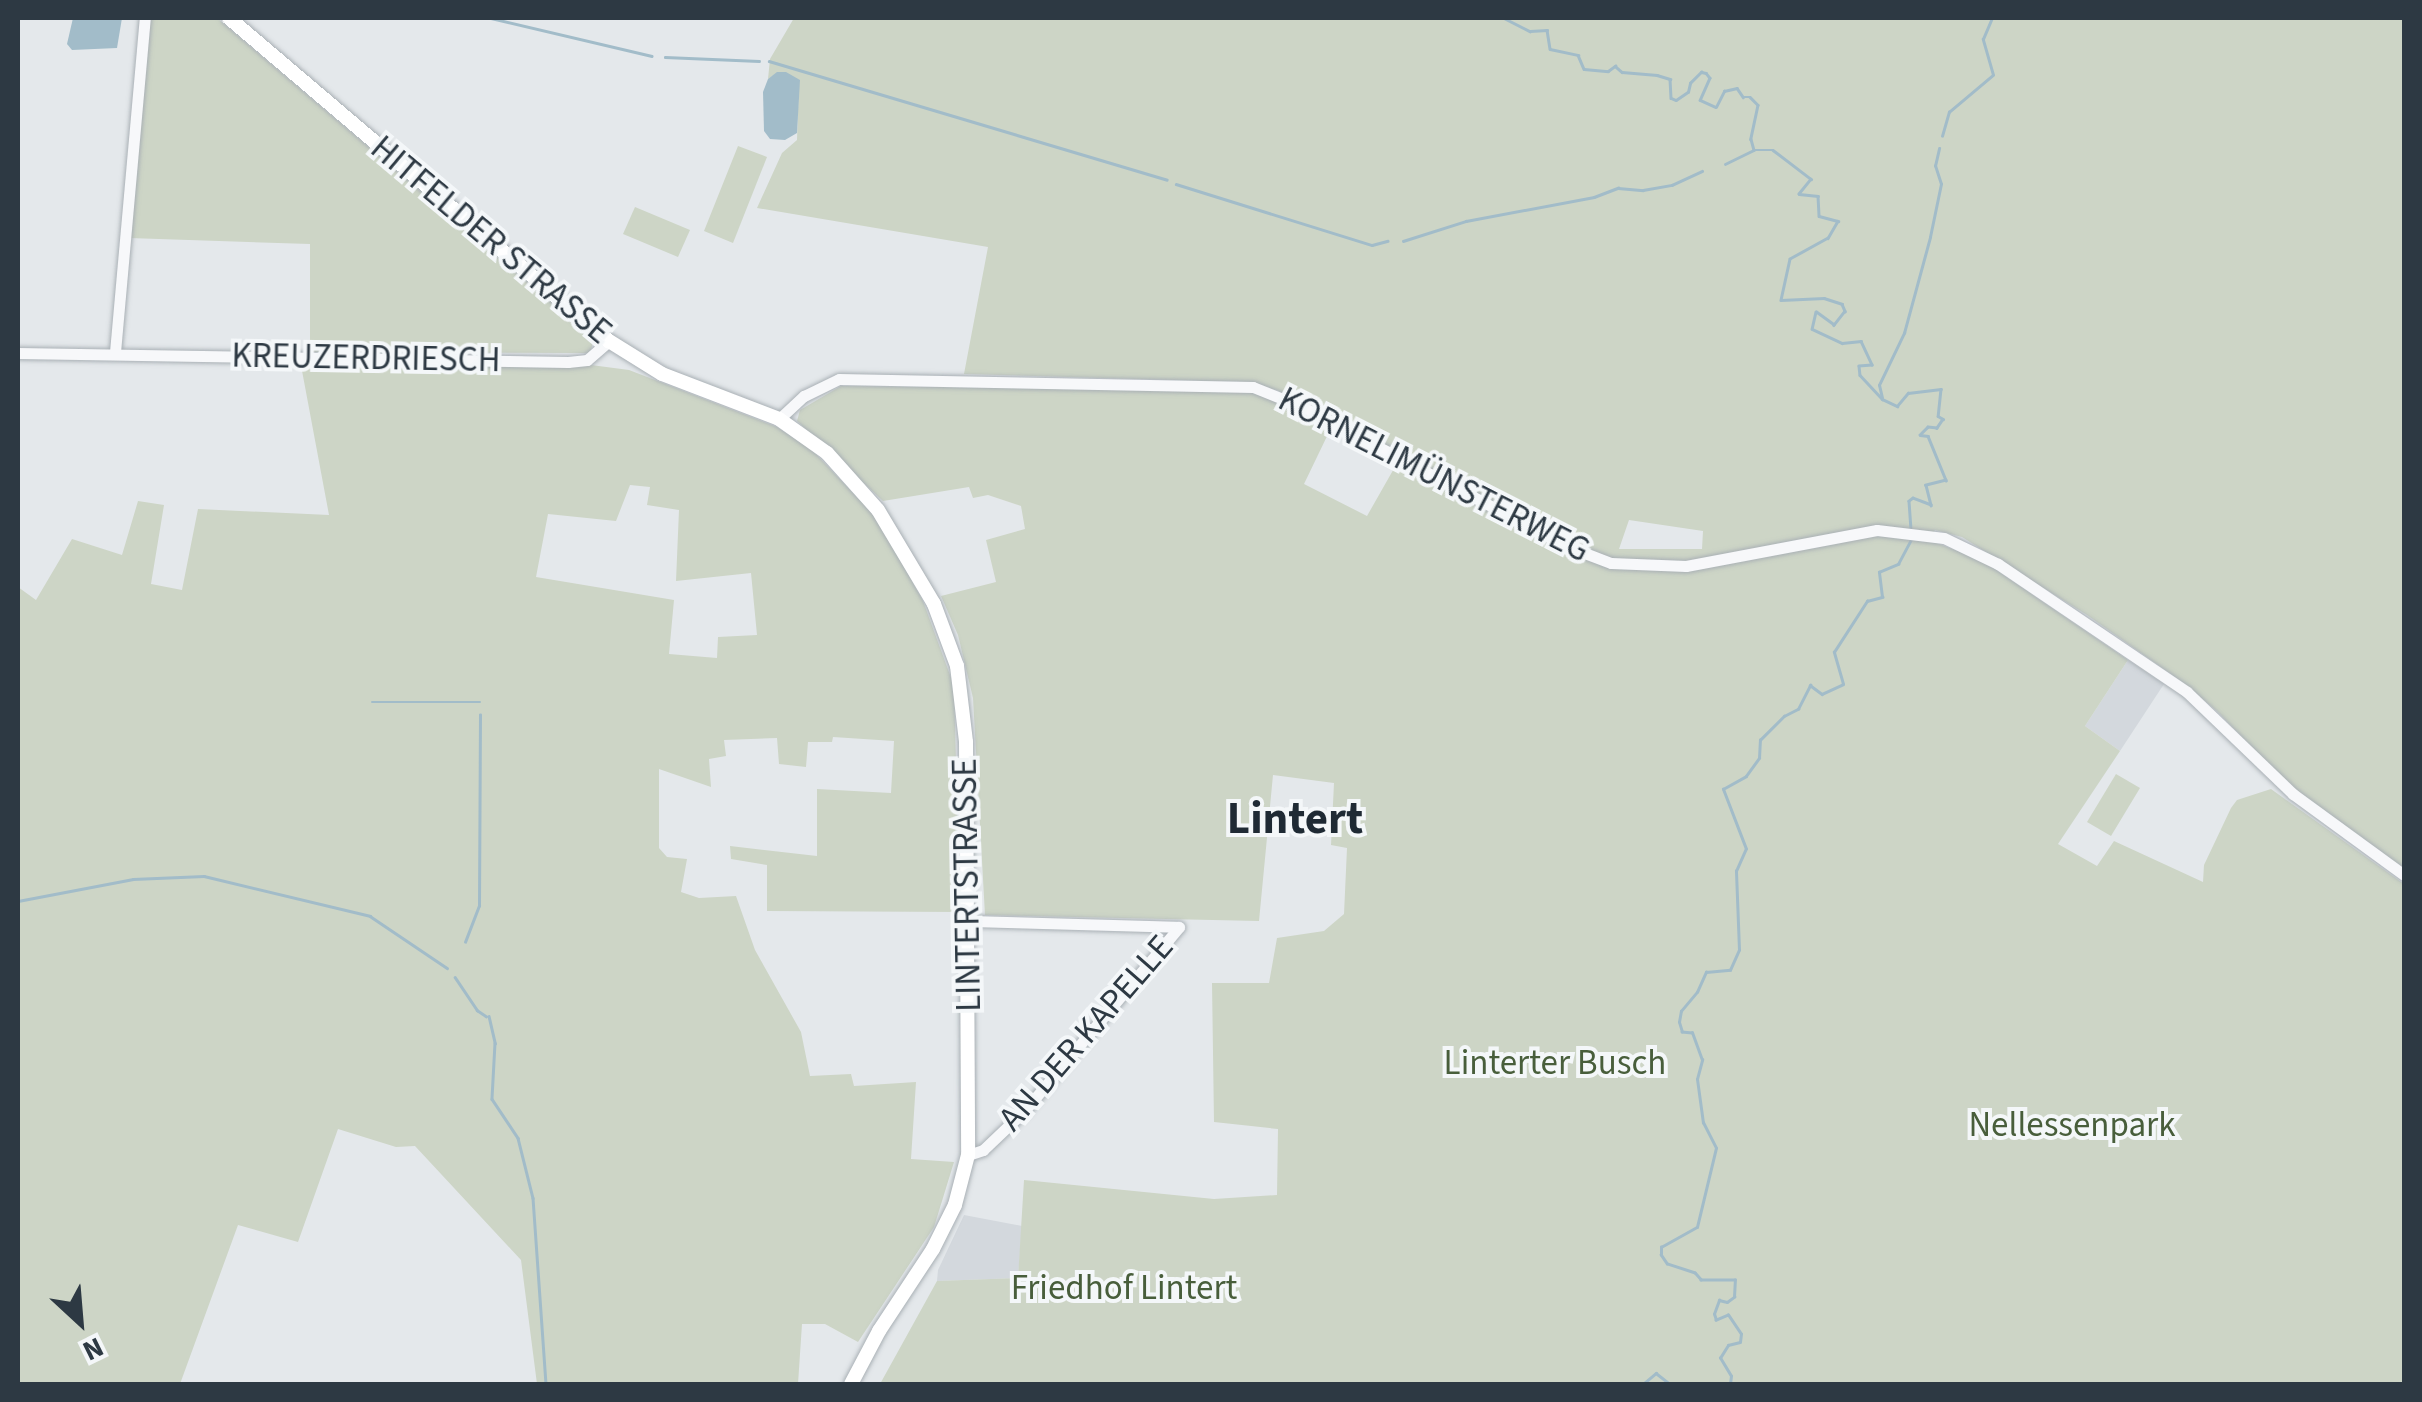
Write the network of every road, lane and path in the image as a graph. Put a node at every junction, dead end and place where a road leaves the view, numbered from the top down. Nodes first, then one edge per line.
1 (145, 18) edge
2 (230, 18) edge
3 (609, 341) junction
4 (114, 352) junction
5 (18, 353) edge
6 (779, 420) junction
7 (2404, 875) edge
8 (968, 921) junction
9 (968, 1155) junction
10 (851, 1384) edge

1 - 4 street
2 - 3 main road, HITFELDER STRASSE
3 - 4 street, KREUZERDRIESCH
3 - 6 main road, HITFELDER STRASSE
4 - 5 street, KREUZERDRIESCH
6 - 7 street, KORNELIMÜNSTERWEG
6 - 8 main road, LINTERTSTRASSE
8 - 9 main road, LINTERTSTRASSE
8 - 9 street, AN DER KAPELLE
9 - 10 main road, LINTERTSTRASSE

